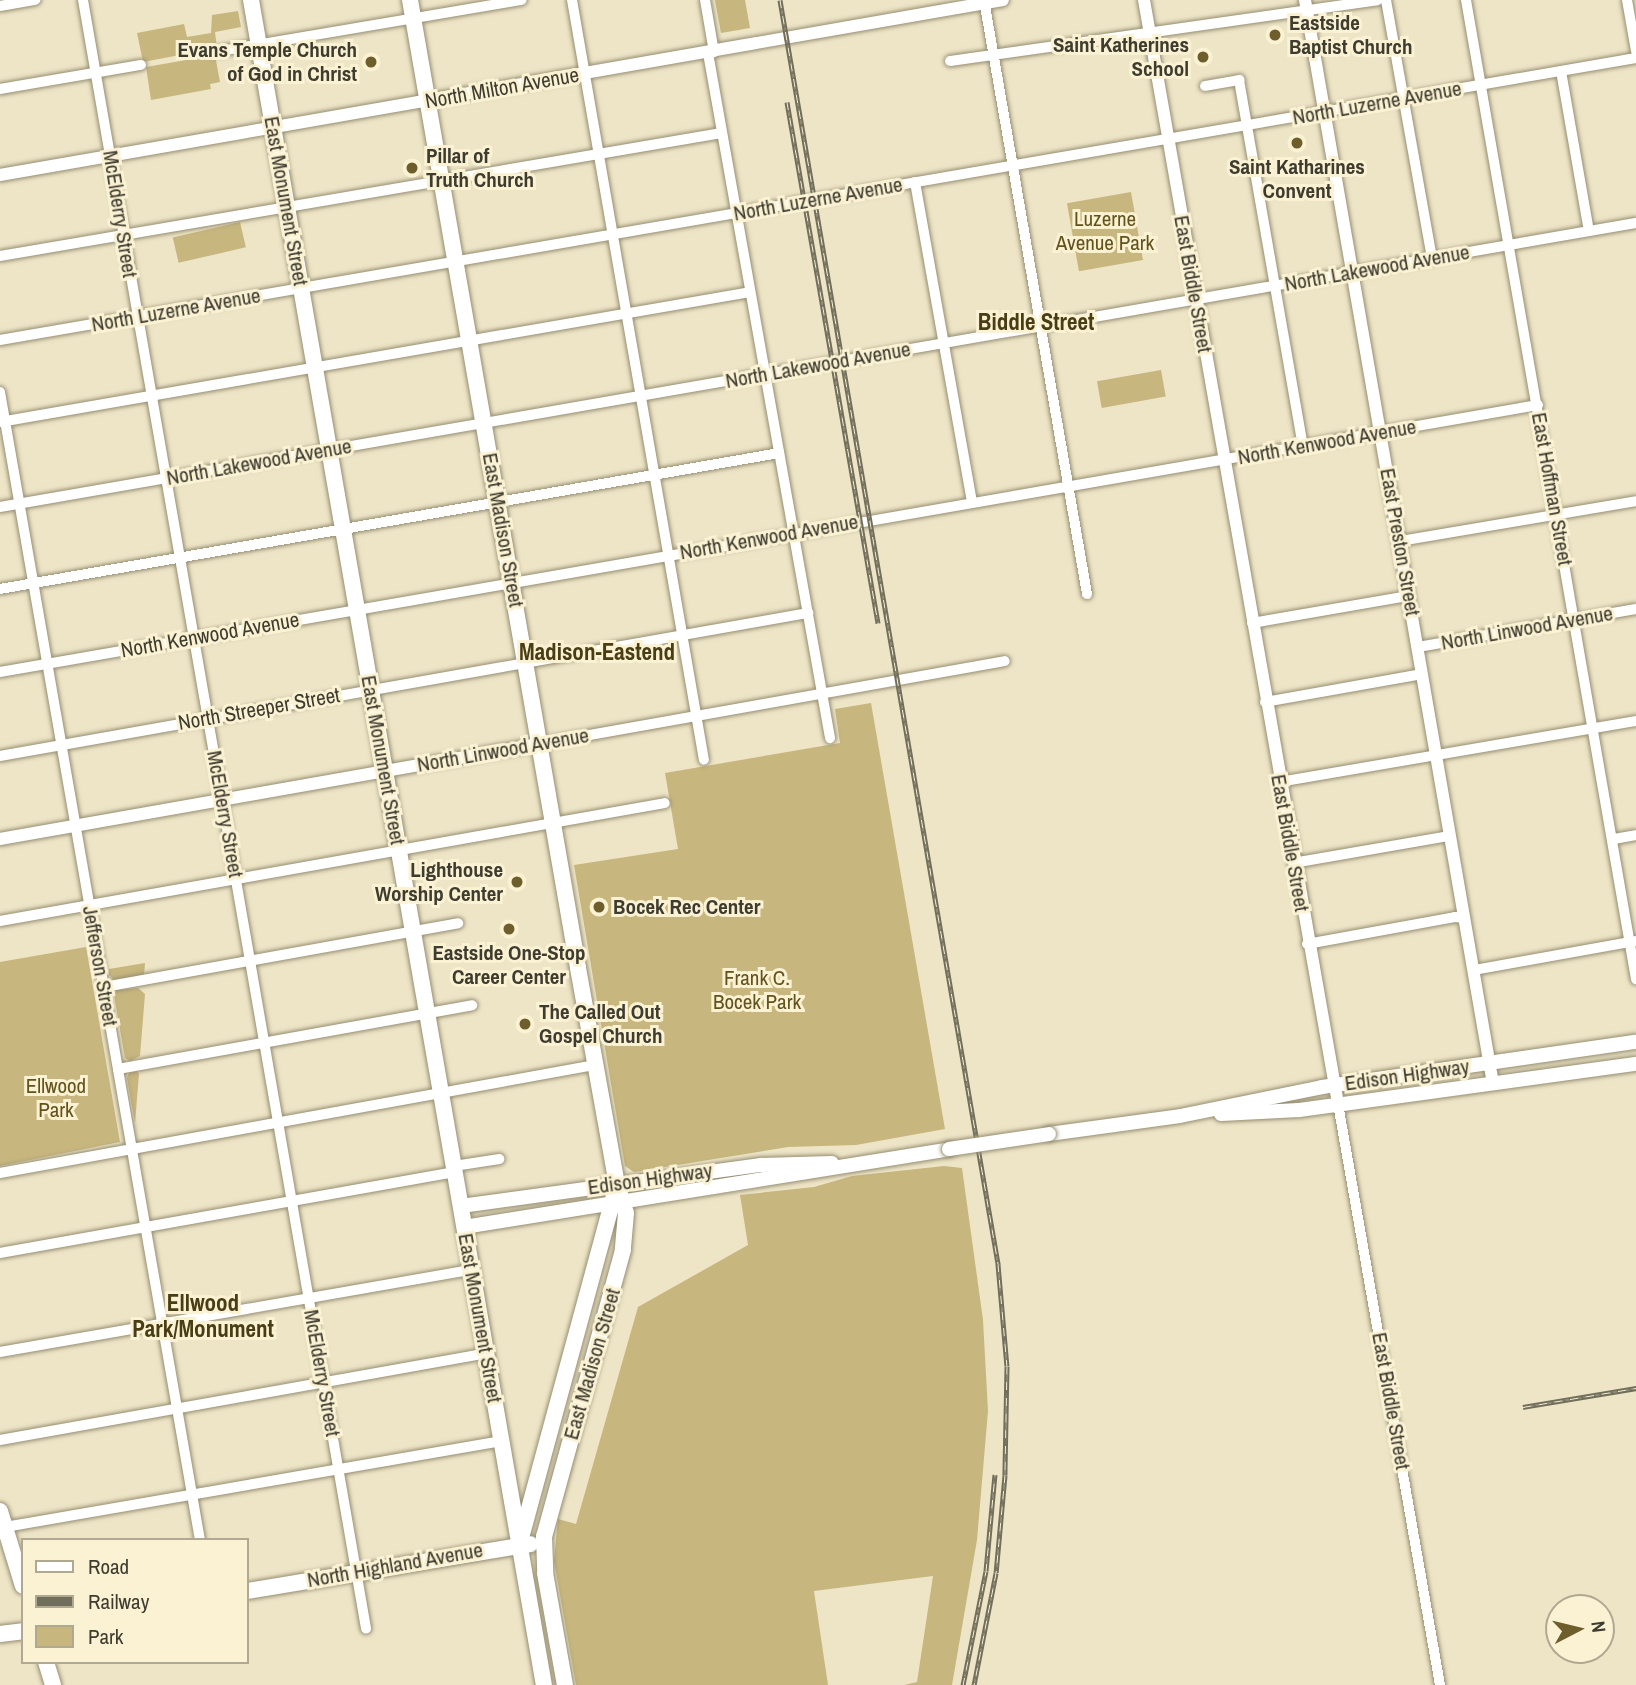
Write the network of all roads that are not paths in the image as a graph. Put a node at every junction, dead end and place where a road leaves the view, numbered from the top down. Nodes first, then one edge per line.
1 (35, 0) edge
2 (83, 0) edge
3 (251, 0) edge
4 (410, 0) edge
5 (522, 0) edge
6 (572, 0) edge
7 (705, 0) edge
8 (1003, 0) edge
9 (1144, 0) edge
10 (1378, 0) edge
11 (1386, 0) edge
12 (1466, 0) edge
13 (1627, 0) edge
14 (984, 2) edge
15 (1306, 5) edge
16 (0, 6) edge
17 (414, 18) junction
18 (1150, 33) junction
19 (259, 43) junction
20 (1636, 51) edge
21 (214, 52) dead end
22 (711, 52) junction
23 (993, 56) junction
24 (1636, 58) edge
25 (950, 61) dead end
26 (141, 65) dead end
27 (1561, 71) junction
28 (98, 73) junction
29 (585, 74) junction
30 (1482, 85) junction
31 (1205, 86) dead end
32 (0, 89) edge
33 (1404, 98) junction
34 (428, 101) junction
35 (1324, 112) junction
36 (1247, 125) junction
37 (273, 126) junction
38 (722, 132) junction
39 (1168, 138) junction
40 (110, 154) junction
41 (598, 154) junction
42 (1012, 166) junction
43 (0, 174) edge
44 (442, 181) junction
45 (915, 182) junction
46 (286, 207) junction
47 (736, 214) junction
48 (1636, 223) edge
49 (1589, 232) junction
50 (123, 235) junction
51 (613, 235) junction
52 (1510, 245) junction
53 (0, 256) edge
54 (1433, 259) junction
55 (456, 261) junction
56 (1352, 272) junction
57 (1275, 286) junction
58 (301, 288) junction
59 (750, 292) junction
60 (1196, 300) junction
61 (626, 314) junction
62 (138, 316) junction
63 (1040, 327) junction
64 (0, 340) edge
65 (470, 341) junction
66 (944, 343) junction
67 (315, 367) junction
68 (765, 374) junction
69 (0, 392) edge
70 (152, 395) junction
71 (641, 396) junction
72 (1538, 405) junction
73 (3, 421) edge
74 (484, 423) junction
75 (1380, 432) junction
76 (1303, 446) junction
77 (329, 450) junction
78 (779, 453) junction
79 (1224, 460) junction
80 (654, 474) junction
81 (167, 478) junction
82 (1068, 487) junction
83 (972, 501) junction
84 (1636, 501) edge
85 (498, 502) junction
86 (20, 504) junction
87 (0, 507) edge
88 (1557, 514) junction
89 (343, 528) junction
90 (793, 533) junction
91 (1400, 541) junction
92 (668, 555) junction
93 (181, 557) junction
94 (512, 582) junction
95 (33, 583) junction
96 (0, 589) edge
97 (1087, 594) dead end
98 (1409, 596) junction
99 (357, 609) junction
100 (1636, 609) edge
101 (807, 613) junction
102 (1575, 620) junction
103 (1252, 623) junction
104 (682, 635) junction
105 (195, 638) junction
106 (1418, 647) junction
107 (1005, 661) dead end
108 (525, 662) junction
109 (47, 664) junction
110 (0, 672) edge
111 (1422, 674) junction
112 (371, 689) junction
113 (822, 694) junction
114 (1265, 702) junction
115 (696, 716) junction
116 (209, 719) junction
117 (1636, 721) edge
118 (1594, 728) junction
119 (830, 738) dead end
120 (61, 744) junction
121 (539, 744) junction
122 (1436, 755) junction
123 (0, 756) edge
124 (704, 760) dead end
125 (385, 771) junction
126 (1279, 782) junction
127 (223, 800) junction
128 (665, 803) dead end
129 (553, 822) junction
130 (76, 826) junction
131 (1636, 835) edge
132 (1450, 836) junction
133 (0, 839) edge
134 (1614, 839) junction
135 (399, 849) junction
136 (1293, 863) junction
137 (237, 881) junction
138 (89, 906) junction
139 (1464, 918) junction
140 (0, 920) edge
141 (457, 923) dead end
142 (413, 931) junction
143 (1633, 941) edge
144 (1307, 944) junction
145 (251, 961) junction
146 (1474, 970) junction
147 (1636, 979) edge
148 (104, 988) junction
149 (472, 1005) dead end
150 (428, 1013) junction
151 (265, 1042) junction
152 (1636, 1042) edge
153 (1490, 1063) junction
154 (1636, 1064) edge
155 (595, 1065) junction
156 (118, 1069) junction
157 (1493, 1084) junction
158 (1333, 1085) junction
159 (442, 1093) junction
160 (1338, 1104) junction
161 (1180, 1116) junction
162 (278, 1123) junction
163 (132, 1149) junction
164 (499, 1159) dead end
165 (840, 1164) junction
166 (455, 1169) junction
167 (0, 1173) edge
168 (617, 1184) junction
169 (292, 1202) junction
170 (619, 1202) junction
171 (461, 1206) junction
172 (145, 1227) junction
173 (464, 1227) junction
174 (0, 1253) edge
175 (472, 1270) junction
176 (309, 1298) junction
177 (162, 1324) junction
178 (0, 1352) edge
179 (487, 1353) junction
180 (323, 1382) junction
181 (177, 1408) junction
182 (0, 1440) edge
183 (502, 1441) junction
184 (338, 1469) junction
185 (192, 1494) junction
186 (2, 1519) edge
187 (200, 1538) edge
188 (520, 1543) junction
189 (543, 1545) junction
190 (356, 1572) junction
191 (21, 1580) edge
192 (248, 1591) edge
193 (366, 1629) dead end
194 (21, 1631) edge
195 (0, 1634) edge
196 (47, 1664) edge
197 (53, 1685) edge
198 (544, 1685) edge
199 (565, 1685) edge
200 (1440, 1685) edge

1 - 16 street
2 - 28 street, McElderry Street
3 - 19 main road, East Monument Street
4 - 17 main road, East Madison Street
5 - 17 street
6 - 29 street
7 - 22 street
8 - 14 street, North Milton Avenue
9 - 18 street, East Biddle Street
10 - 15 street
11 - 33 street
12 - 30 street, East Hoffman Street
13 - 20 street
14 - 22 street, North Milton Avenue
14 - 23 street
15 - 18 street
15 - 35 street, East Preston Street
17 - 19 street
17 - 34 main road, East Madison Street
18 - 23 street
18 - 39 street, East Biddle Street
19 - 21 street
19 - 37 main road, East Monument Street
22 - 29 street, North Milton Avenue
22 - 38 street
23 - 25 street
23 - 42 street
24 - 27 street, North Luzerne Avenue
26 - 28 street
27 - 30 street, North Luzerne Avenue
27 - 49 street
28 - 32 street
28 - 40 street, McElderry Street
29 - 34 street, North Milton Avenue
29 - 41 street
30 - 33 street, North Luzerne Avenue
30 - 52 street, East Hoffman Street
31 - 36 street
33 - 35 street, North Luzerne Avenue
33 - 54 street
34 - 37 street, North Milton Avenue
34 - 44 main road, East Madison Street
35 - 36 street, North Luzerne Avenue
35 - 56 street, East Preston Street
36 - 39 street, North Luzerne Avenue
36 - 57 street
37 - 40 street, North Milton Avenue
37 - 46 main road, East Monument Street
38 - 41 street
38 - 47 street
39 - 42 street, North Luzerne Avenue
39 - 60 street, East Biddle Street
40 - 43 street, North Milton Avenue
40 - 50 street, McElderry Street
41 - 44 street
41 - 51 street
42 - 45 street, North Luzerne Avenue
42 - 63 street
44 - 46 street
44 - 55 main road, East Madison Street
45 - 47 street, North Luzerne Avenue
45 - 66 street
46 - 50 street
46 - 58 main road, East Monument Street
47 - 51 street, North Luzerne Avenue
47 - 59 street
48 - 49 street, North Lakewood Avenue
49 - 52 street, North Lakewood Avenue
50 - 53 street
50 - 62 street, McElderry Street
51 - 55 street, North Luzerne Avenue
51 - 61 street
52 - 54 street, North Lakewood Avenue
52 - 72 street, East Hoffman Street
54 - 56 street, North Lakewood Avenue
55 - 58 street, North Luzerne Avenue
55 - 65 main road, East Madison Street
56 - 57 street, North Lakewood Avenue
56 - 75 street, East Preston Street
57 - 60 street, North Lakewood Avenue
57 - 76 street
58 - 62 street, North Luzerne Avenue
58 - 67 main road, East Monument Street
59 - 61 street
59 - 68 street
60 - 63 street, North Lakewood Avenue
60 - 79 street, East Biddle Street
61 - 65 street
61 - 71 street
62 - 64 street, North Luzerne Avenue
62 - 70 street, McElderry Street
63 - 66 street, North Lakewood Avenue
63 - 82 street
65 - 67 street
65 - 74 main road, East Madison Street
66 - 68 street, North Lakewood Avenue
66 - 83 street
67 - 70 street
67 - 77 main road, East Monument Street
68 - 71 street, North Lakewood Avenue
68 - 78 street
69 - 73 street, Jefferson Street
70 - 73 street
70 - 81 street, McElderry Street
71 - 74 street, North Lakewood Avenue
71 - 80 street
72 - 75 street, North Kenwood Avenue
72 - 88 street, East Hoffman Street
73 - 86 street, Jefferson Street
74 - 77 street, North Lakewood Avenue
74 - 85 main road, East Madison Street
75 - 76 street, North Kenwood Avenue
75 - 91 street, East Preston Street
76 - 79 street, North Kenwood Avenue
77 - 81 street, North Lakewood Avenue
77 - 89 main road, East Monument Street
78 - 80 street
78 - 90 street
79 - 82 street, North Kenwood Avenue
79 - 103 street, East Biddle Street
80 - 85 street
80 - 92 street
81 - 86 street, North Lakewood Avenue
81 - 93 street, McElderry Street
82 - 83 street, North Kenwood Avenue
82 - 97 street
83 - 90 street, North Kenwood Avenue
84 - 88 street
85 - 89 street
85 - 94 main road, East Madison Street
86 - 87 street, North Lakewood Avenue
86 - 95 street, Jefferson Street
88 - 91 street
88 - 102 street, East Hoffman Street
89 - 93 street
89 - 99 main road, East Monument Street
90 - 92 street, North Kenwood Avenue
90 - 101 street
91 - 98 street, East Preston Street
92 - 94 street, North Kenwood Avenue
92 - 104 street
93 - 95 street
93 - 105 street, McElderry Street
94 - 99 street, North Kenwood Avenue
94 - 108 main road, East Madison Street
95 - 96 street
95 - 109 street, Jefferson Street
98 - 103 street
98 - 106 street, East Preston Street
99 - 105 street, North Kenwood Avenue
99 - 112 main road, East Monument Street
100 - 102 street, North Linwood Avenue
101 - 104 street, North Streeper Street
101 - 113 street
102 - 106 street, North Linwood Avenue
102 - 118 street, East Hoffman Street
103 - 114 street, East Biddle Street
104 - 108 street, North Streeper Street
104 - 115 street
105 - 109 street, North Kenwood Avenue
105 - 116 street, McElderry Street
106 - 111 street, East Preston Street
107 - 113 street, North Linwood Avenue
108 - 112 street, North Streeper Street
108 - 121 main road, East Madison Street
109 - 110 street, North Kenwood Avenue
109 - 120 street, Jefferson Street
111 - 114 street
111 - 122 street, East Preston Street
112 - 116 street, North Streeper Street
112 - 125 main road, East Monument Street
113 - 115 street, North Linwood Avenue
113 - 119 street
114 - 126 street, East Biddle Street
115 - 121 street, North Linwood Avenue
115 - 124 street
116 - 120 street, North Streeper Street
116 - 127 street, McElderry Street
117 - 118 street
118 - 122 street
118 - 134 street, East Hoffman Street
120 - 123 street, North Streeper Street
120 - 130 street, Jefferson Street
121 - 125 street, North Linwood Avenue
121 - 129 main road, East Madison Street
122 - 126 street
122 - 132 street, East Preston Street
125 - 127 street, North Linwood Avenue
125 - 135 main road, East Monument Street
126 - 136 street, East Biddle Street
127 - 130 street, North Linwood Avenue
127 - 137 street, McElderry Street
128 - 129 street
129 - 135 street
129 - 155 main road, East Madison Street
130 - 133 street, North Linwood Avenue
130 - 138 street, Jefferson Street
131 - 134 street
132 - 136 street
132 - 139 street, East Preston Street
134 - 143 street, East Hoffman Street
135 - 137 street
135 - 142 main road, East Monument Street
136 - 144 street, East Biddle Street
137 - 138 street
137 - 145 street, McElderry Street
138 - 140 street
138 - 148 street, Jefferson Street
139 - 144 street
139 - 146 street, East Preston Street
141 - 142 street
142 - 145 street
142 - 150 main road, East Monument Street
143 - 146 street
143 - 147 street, East Hoffman Street
144 - 158 street, East Biddle Street
145 - 148 street
145 - 151 street, McElderry Street
146 - 153 street, East Preston Street
148 - 156 street, Jefferson Street
149 - 150 street
150 - 151 street
150 - 159 main road, East Monument Street
151 - 156 street
151 - 162 street, McElderry Street
152 - 153 main road, Edison Highway
153 - 157 street, East Preston Street
153 - 158 main road, Edison Highway
154 - 157 main road, Edison Highway
155 - 159 street
155 - 168 main road, East Madison Street
156 - 163 street, Jefferson Street
157 - 160 main road, Edison Highway
158 - 160 street, East Biddle Street
158 - 161 main road, Edison Highway
159 - 162 street
159 - 166 main road, East Monument Street
160 - 161 main road, Edison Highway
160 - 200 street, East Biddle Street
161 - 165 main road, Edison Highway, bridge
162 - 163 street
162 - 169 street, McElderry Street
163 - 167 street
163 - 172 street, Jefferson Street
164 - 166 street
165 - 168 main road, Edison Highway
165 - 170 main road, Edison Highway
166 - 169 street
166 - 171 main road, East Monument Street
168 - 170 main road, East Madison Street
168 - 171 main road, Edison Highway
169 - 172 street
169 - 176 street, McElderry Street
170 - 173 main road, Edison Highway
170 - 188 main road, East Madison Street
170 - 189 main road, East Madison Street
171 - 173 main road, East Monument Street
172 - 174 street
172 - 177 street, Jefferson Street
173 - 175 main road, East Monument Street
175 - 176 street
175 - 179 main road, East Monument Street
176 - 177 street
176 - 180 street, McElderry Street
177 - 178 street
177 - 181 street, Jefferson Street
179 - 180 street
179 - 183 main road, East Monument Street
180 - 181 street
180 - 184 street, McElderry Street
181 - 182 street
181 - 185 street, Jefferson Street
183 - 184 street
183 - 188 main road, East Monument Street
184 - 185 street
184 - 190 street, McElderry Street
185 - 186 street
185 - 187 street, Jefferson Street
186 - 191 main road
188 - 189 main road, North Highland Avenue
188 - 190 main road, North Highland Avenue
188 - 198 main road, East Monument Street
189 - 199 main road
190 - 192 main road, North Highland Avenue
190 - 193 street, McElderry Street
194 - 195 main road
196 - 197 main road

